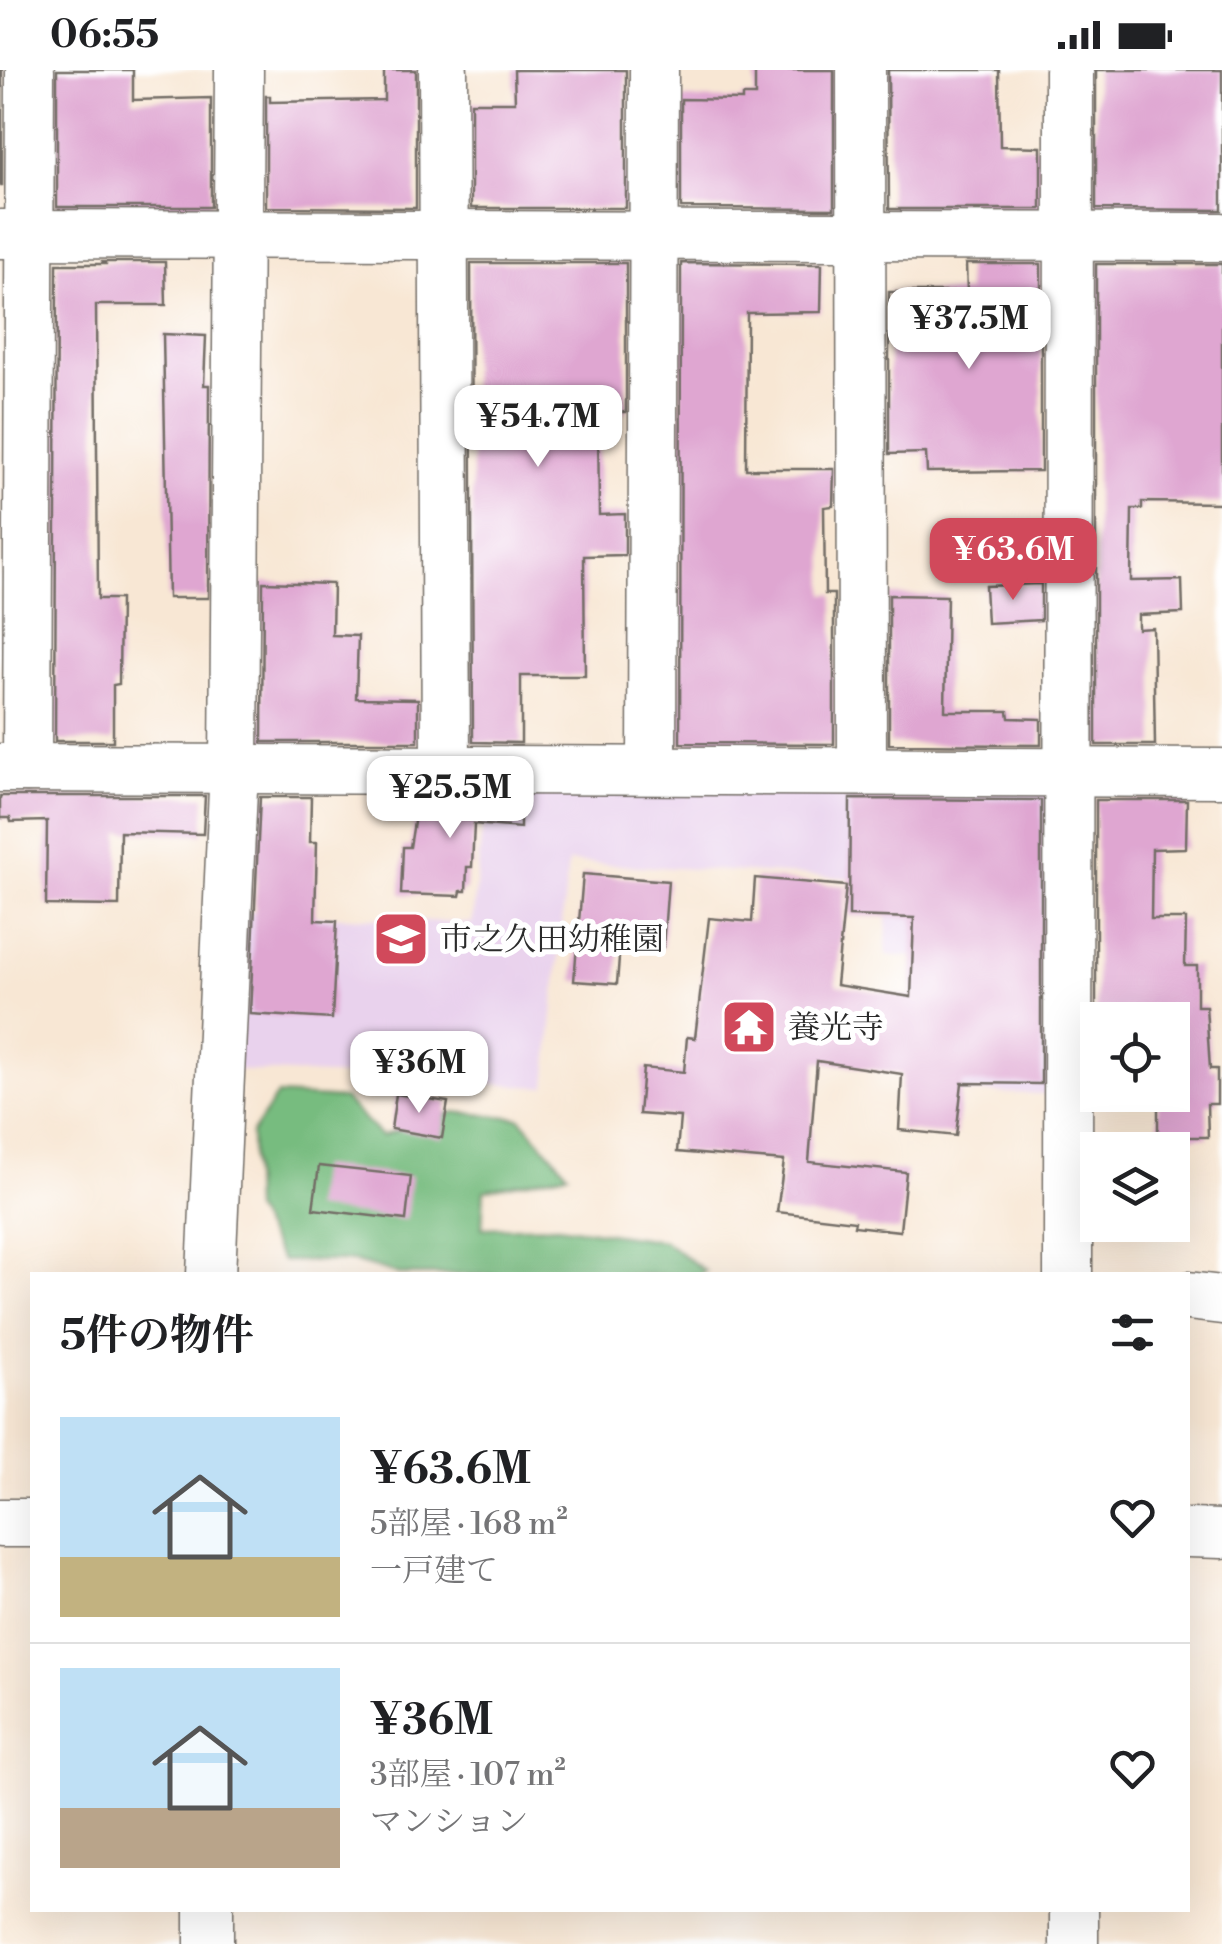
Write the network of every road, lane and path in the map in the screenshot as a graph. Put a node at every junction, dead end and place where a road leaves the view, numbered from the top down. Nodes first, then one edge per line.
1 (30, 70) edge
2 (239, 70) edge
3 (442, 70) edge
4 (654, 70) edge
5 (861, 70) edge
6 (1069, 70) edge
7 (15, 234) edge
8 (238, 235) junction
9 (444, 235) junction
10 (654, 236) junction
11 (861, 236) junction
12 (1069, 237) junction
13 (1222, 237) edge
14 (234, 767) junction
15 (14, 768) edge
16 (446, 768) junction
17 (652, 770) junction
18 (862, 770) junction
19 (1070, 772) junction
20 (1222, 773) edge
21 (211, 1272) edge
22 (1068, 1272) edge
23 (1190, 1296) edge
24 (1222, 1300) edge
25 (0, 1523) edge
26 (30, 1523) edge
27 (1190, 1533) edge
28 (1222, 1534) edge
29 (209, 1912) edge
30 (1074, 1912) edge
31 (209, 1944) edge
32 (1074, 1944) edge

1 - 7 street
2 - 8 street
3 - 9 street
4 - 10 street
5 - 11 street
6 - 12 street
7 - 8 street
7 - 15 street
8 - 9 street
8 - 14 street
9 - 10 street
9 - 16 street
10 - 11 street
10 - 17 street
11 - 12 street
11 - 18 street
12 - 13 street
12 - 19 street
14 - 15 street
14 - 16 street
14 - 21 street
16 - 17 street
17 - 18 street
18 - 19 street
19 - 20 street
19 - 22 street
23 - 24 street
25 - 26 street
27 - 28 street
29 - 31 street
30 - 32 street

